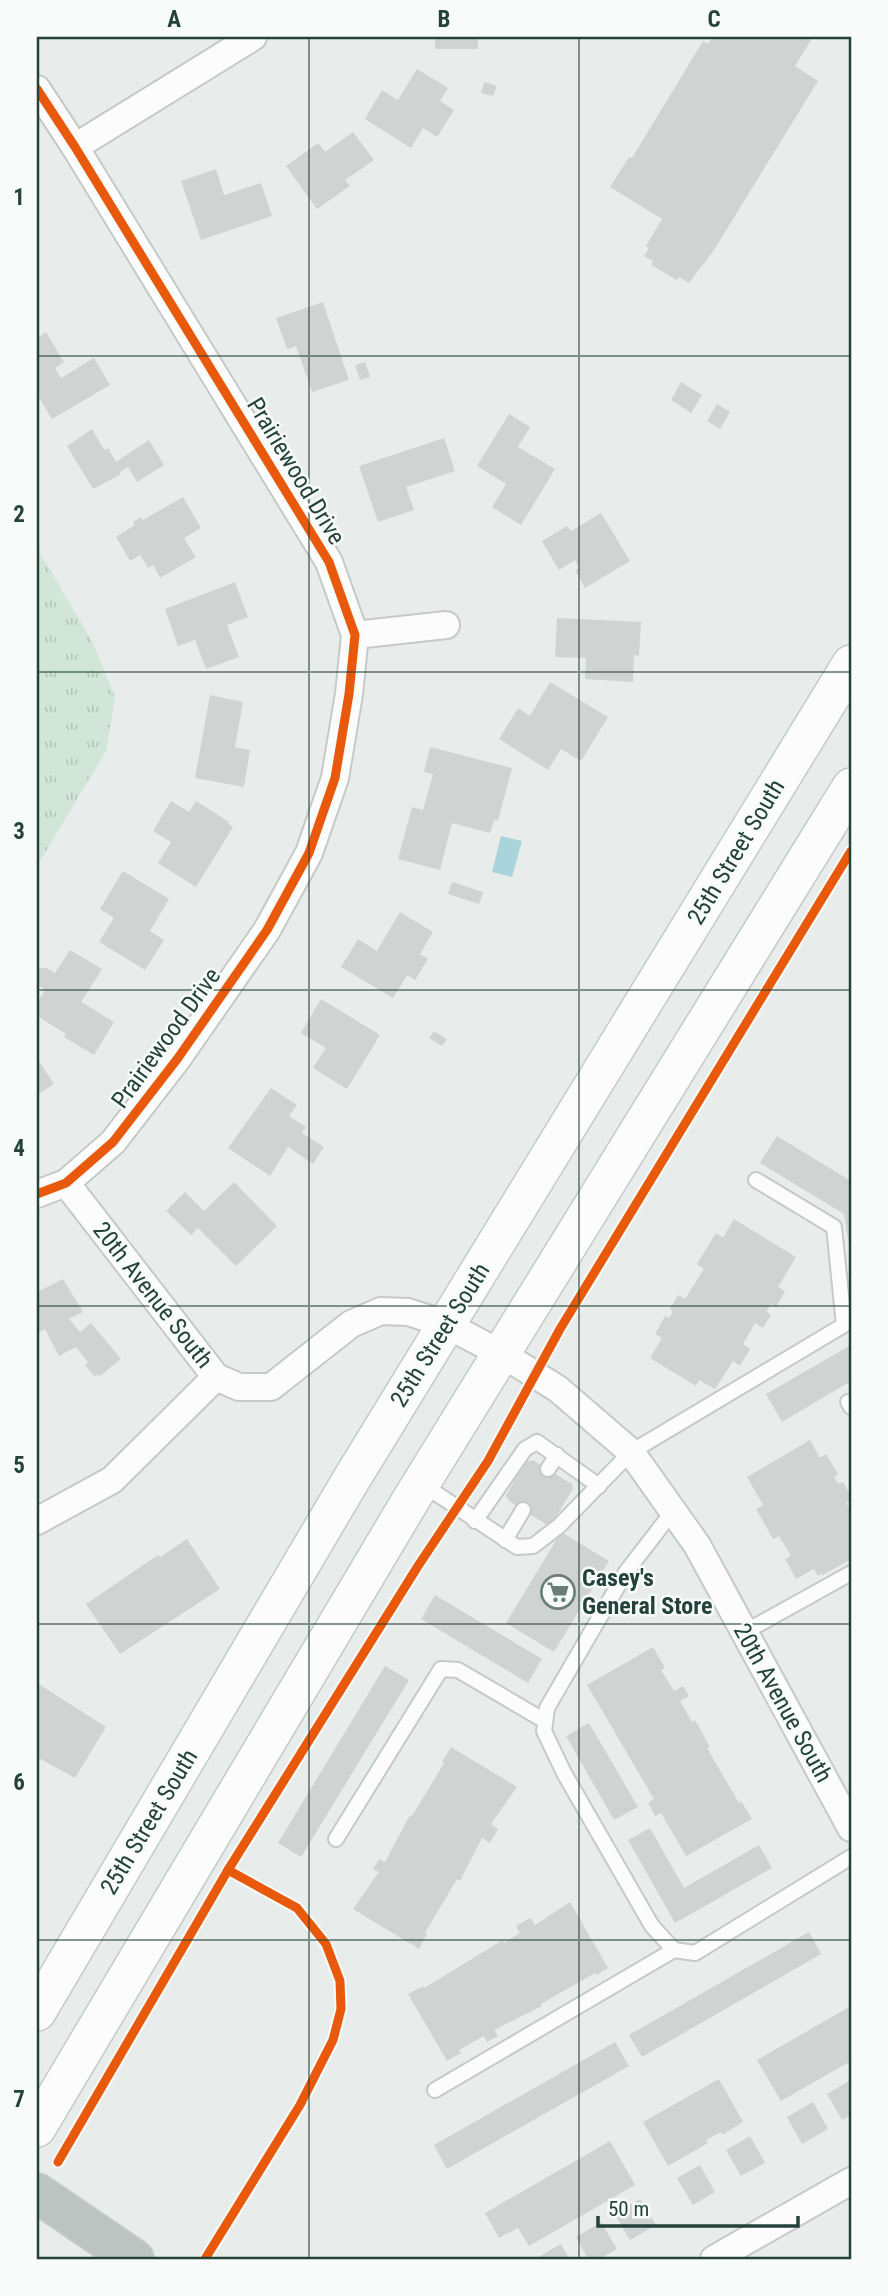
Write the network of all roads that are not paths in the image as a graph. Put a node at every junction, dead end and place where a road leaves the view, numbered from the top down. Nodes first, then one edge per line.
1 (253, 37) edge
2 (37, 89) edge
3 (75, 146) junction
4 (446, 625) dead end
5 (355, 635) junction
6 (851, 664) edge
7 (851, 787) edge
8 (756, 1180) dead end
9 (66, 1182) junction
10 (37, 1194) edge
11 (445, 1324) junction
12 (502, 1353) junction
13 (216, 1377) junction
14 (631, 1452) junction
15 (557, 1455) junction
16 (548, 1469) dead end
17 (422, 1484) junction
18 (599, 1486) junction
19 (523, 1510) dead end
20 (673, 1511) junction
21 (37, 1521) edge
22 (475, 1521) junction
23 (506, 1540) junction
24 (851, 1573) edge
25 (743, 1633) junction
26 (545, 1721) junction
27 (851, 1828) edge
28 (336, 1839) dead end
29 (851, 1857) edge
30 (674, 1950) junction
31 (37, 2012) edge
32 (435, 2090) dead end
33 (37, 2128) edge
34 (851, 2181) edge
35 (37, 2193) edge
36 (134, 2259) edge
37 (714, 2259) edge

1 - 3 street
2 - 3 street, Prairiewood Drive
3 - 5 street, Prairiewood Drive
4 - 5 street
5 - 9 street, Prairiewood Drive
6 - 11 main road, 25th Street South
7 - 12 main road
8 - 14 lane
9 - 10 street, Prairiewood Drive
9 - 13 street, 20th Avenue South
11 - 12 street, 20th Avenue South
11 - 13 street, 20th Avenue South
11 - 31 main road, 25th Street South
12 - 14 street, 20th Avenue South
12 - 17 main road
13 - 21 street
14 - 18 lane
14 - 20 street, 20th Avenue South
15 - 16 lane
15 - 18 lane
15 - 22 lane
17 - 22 lane
17 - 33 main road
18 - 23 lane
19 - 23 lane
20 - 25 street, 20th Avenue South
20 - 26 lane
22 - 23 lane
24 - 25 lane
25 - 27 street, 20th Avenue South
26 - 28 lane
26 - 30 lane
29 - 30 lane
30 - 32 lane
34 - 37 street
35 - 36 highway

